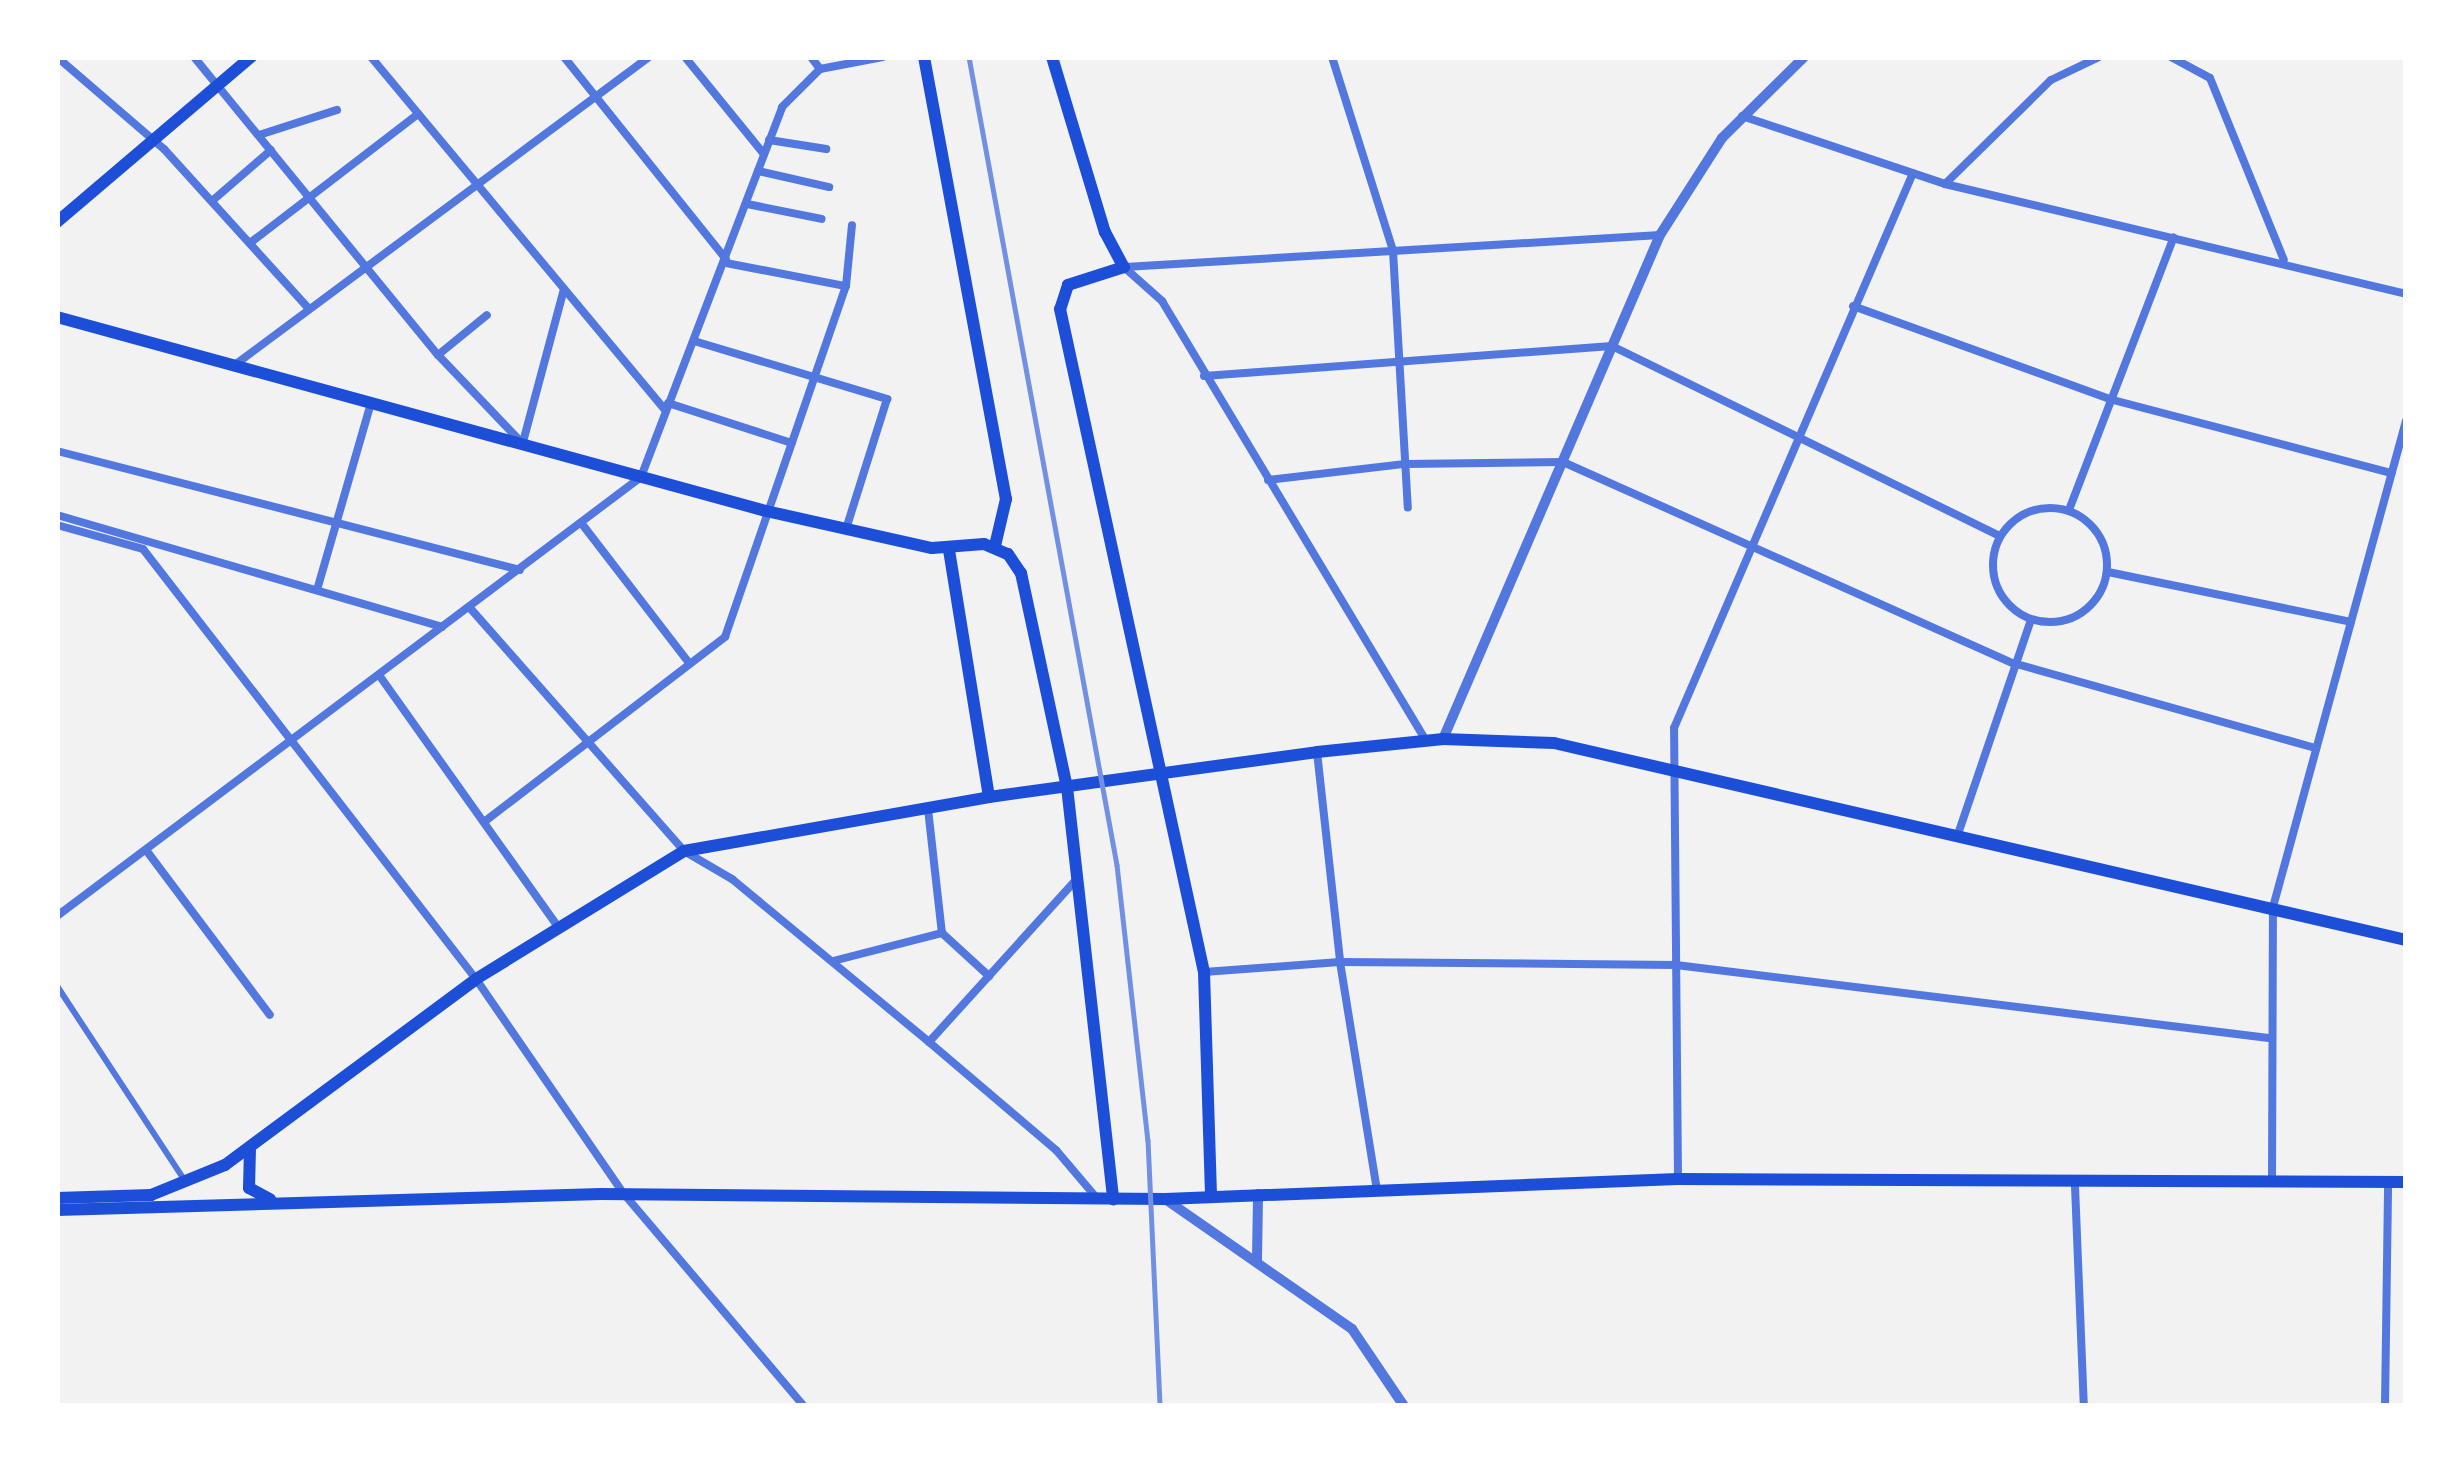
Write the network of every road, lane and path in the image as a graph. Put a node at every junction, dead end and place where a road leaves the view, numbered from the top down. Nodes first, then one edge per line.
1 (57, 57) edge
2 (194, 57) edge
3 (250, 57) edge
4 (371, 57) edge
5 (564, 57) edge
6 (649, 57) edge
7 (685, 57) edge
8 (811, 57) edge
9 (883, 57) edge
10 (924, 57) edge
11 (1052, 57) edge
12 (1332, 57) edge
13 (1804, 57) edge
14 (2099, 57) edge
15 (2171, 57) edge
16 (820, 69) junction
17 (218, 85) junction
18 (598, 99) junction
19 (337, 110) dead end
20 (418, 114) junction
21 (1740, 116) junction
22 (259, 135) junction
23 (154, 140) junction
24 (770, 140) junction
25 (826, 149) dead end
26 (271, 150) junction
27 (764, 154) junction
28 (758, 171) junction
29 (1913, 173) junction
30 (477, 184) junction
31 (1945, 184) junction
32 (829, 187) dead end
33 (310, 197) junction
34 (212, 201) junction
35 (747, 204) junction
36 (822, 219) dead end
37 (57, 222) edge
38 (852, 225) dead end
39 (1660, 235) junction
40 (2174, 237) junction
41 (250, 243) junction
42 (1393, 251) junction
43 (727, 261) junction
44 (2284, 262) junction
45 (366, 266) junction
46 (1124, 267) junction
47 (846, 286) junction
48 (564, 290) junction
49 (2406, 294) edge
50 (1853, 306) junction
51 (308, 308) junction
52 (487, 315) dead end
53 (57, 317) edge
54 (694, 340) junction
55 (1612, 346) junction
56 (437, 355) junction
57 (1396, 362) junction
58 (236, 364) junction
59 (1204, 376) junction
60 (816, 380) junction
61 (2113, 400) junction
62 (371, 402) junction
63 (666, 406) junction
64 (2406, 422) edge
65 (1793, 438) junction
66 (522, 443) junction
67 (792, 443) junction
68 (57, 451) edge
69 (1563, 462) junction
70 (1405, 464) junction
71 (2392, 473) junction
72 (641, 477) junction
73 (1268, 480) junction
74 (1408, 508) dead end
75 (2069, 510) junction
76 (766, 511) junction
77 (57, 514) edge
78 (337, 523) junction
79 (582, 524) junction
80 (57, 525) edge
81 (846, 529) junction
82 (2000, 536) junction
83 (1750, 544) junction
84 (995, 546) junction
85 (949, 550) junction
86 (520, 570) junction
87 (2108, 572) junction
88 (317, 590) junction
89 (470, 608) junction
90 (2031, 620) junction
91 (2351, 622) junction
92 (443, 627) junction
93 (689, 663) junction
94 (2013, 663) junction
95 (379, 675) junction
96 (296, 740) junction
97 (1443, 740) junction
98 (587, 741) junction
99 (1426, 741) junction
100 (2316, 748) junction
101 (1317, 752) junction
102 (1670, 770) junction
103 (1161, 771) junction
104 (1067, 787) junction
105 (989, 797) junction
106 (928, 808) junction
107 (484, 822) junction
108 (1957, 837) junction
109 (146, 850) junction
110 (684, 851) junction
111 (1078, 878) junction
112 (2272, 907) junction
113 (57, 916) edge
114 (559, 928) junction
115 (942, 933) junction
116 (2406, 940) edge
117 (832, 961) junction
118 (1340, 962) junction
119 (1676, 964) junction
120 (1204, 972) junction
121 (988, 976) junction
122 (476, 979) junction
123 (57, 986) edge
124 (270, 1015) dead end
125 (2269, 1038) junction
126 (929, 1042) junction
127 (250, 1147) junction
128 (1678, 1179) junction
129 (2272, 1181) junction
130 (2388, 1182) junction
131 (2406, 1182) edge
132 (187, 1184) junction
133 (2074, 1186) junction
134 (1377, 1190) junction
135 (624, 1194) junction
136 (1211, 1194) junction
137 (1258, 1194) junction
138 (57, 1198) edge
139 (1098, 1199) junction
140 (1113, 1199) junction
141 (1165, 1199) junction
142 (274, 1201) junction
143 (57, 1210) edge
144 (1257, 1259) junction
145 (804, 1406) edge
146 (1404, 1406) edge
147 (2084, 1406) edge
148 (2385, 1406) edge

1 - 23 street
2 - 17 street
3 - 17 main road
4 - 20 street
5 - 18 street
6 - 18 street
7 - 27 street
8 - 16 street
9 - 16 street
10 - 84 main road
11 - 46 main road
12 - 42 street
13 - 21 street
14 - 31 street
15 - 44 street
16 - 24 street
17 - 22 street
17 - 23 main road
18 - 30 street
18 - 43 street
19 - 22 street
20 - 30 street
20 - 33 street
21 - 29 street
21 - 39 street
22 - 26 street
23 - 34 street
23 - 37 main road
24 - 25 street
24 - 27 street
26 - 33 street
26 - 34 street
27 - 28 street
28 - 32 street
28 - 35 street
29 - 31 street
29 - 50 street
30 - 45 street
30 - 48 street
31 - 40 street
33 - 41 street
33 - 45 street
34 - 41 street
35 - 36 street
35 - 43 street
38 - 47 street
39 - 42 street
39 - 55 street
40 - 44 street
40 - 61 street
41 - 51 street
42 - 46 street
42 - 57 street
43 - 47 street
43 - 54 street
44 - 49 street
45 - 51 street
45 - 56 street
46 - 59 street
46 - 103 main road
47 - 60 street
48 - 63 street
48 - 66 street
50 - 61 street
50 - 65 street
51 - 58 street
52 - 56 street
53 - 58 main road
54 - 60 street
54 - 63 street
55 - 57 street
55 - 65 street
55 - 69 street
56 - 66 street
57 - 59 street
57 - 70 street
58 - 62 main road
59 - 73 street
60 - 67 street
60 - 81 street
61 - 71 street
61 - 75 street
62 - 66 main road
62 - 78 street
63 - 67 street
63 - 72 street
64 - 71 street
65 - 82 street
65 - 83 street
66 - 72 main road
67 - 76 street
68 - 78 street
69 - 70 street
69 - 83 street
69 - 97 street
70 - 73 street
70 - 74 street
71 - 91 street
72 - 76 main road
72 - 79 street
73 - 99 street
75 - 82 street
75 - 87 street
76 - 81 main road
76 - 93 street
77 - 88 street
78 - 86 street
78 - 88 street
79 - 86 street
79 - 93 street
80 - 96 street
81 - 85 main road
82 - 90 street
83 - 94 street
83 - 102 street
84 - 85 main road
84 - 104 main road
85 - 105 main road
86 - 89 street
87 - 90 street
87 - 91 street
88 - 92 street
89 - 92 street
89 - 98 street
90 - 94 street
91 - 100 street
92 - 95 street
93 - 98 street
94 - 100 street
94 - 108 street
95 - 96 street
95 - 107 street
96 - 109 street
96 - 122 street
97 - 99 main road
97 - 102 main road
98 - 107 street
98 - 110 street
99 - 101 main road
100 - 112 street
101 - 103 main road
101 - 118 street
102 - 108 main road
102 - 119 street
103 - 104 main road
103 - 120 main road
104 - 105 main road
104 - 111 main road
105 - 106 main road
106 - 110 main road
106 - 115 street
107 - 114 street
108 - 112 main road
109 - 113 street
109 - 124 street
110 - 114 main road
110 - 117 street
111 - 121 street
111 - 140 main road
112 - 116 main road
112 - 125 street
114 - 122 main road
115 - 117 street
115 - 121 street
117 - 126 street
118 - 119 street
118 - 120 street
118 - 134 street
119 - 125 street
119 - 128 street
120 - 136 main road
121 - 126 street
122 - 127 main road
122 - 135 street
123 - 132 street
125 - 129 street
126 - 139 street
127 - 132 main road
127 - 142 main road
128 - 133 main road
128 - 134 main road
129 - 130 main road
129 - 133 main road
130 - 131 main road
130 - 148 street
132 - 138 main road
133 - 147 street
134 - 137 main road
135 - 139 main road
135 - 142 main road
135 - 145 street
136 - 137 main road
136 - 141 main road
137 - 144 street
139 - 140 main road
140 - 141 main road
141 - 144 street
142 - 143 main road
144 - 146 street

